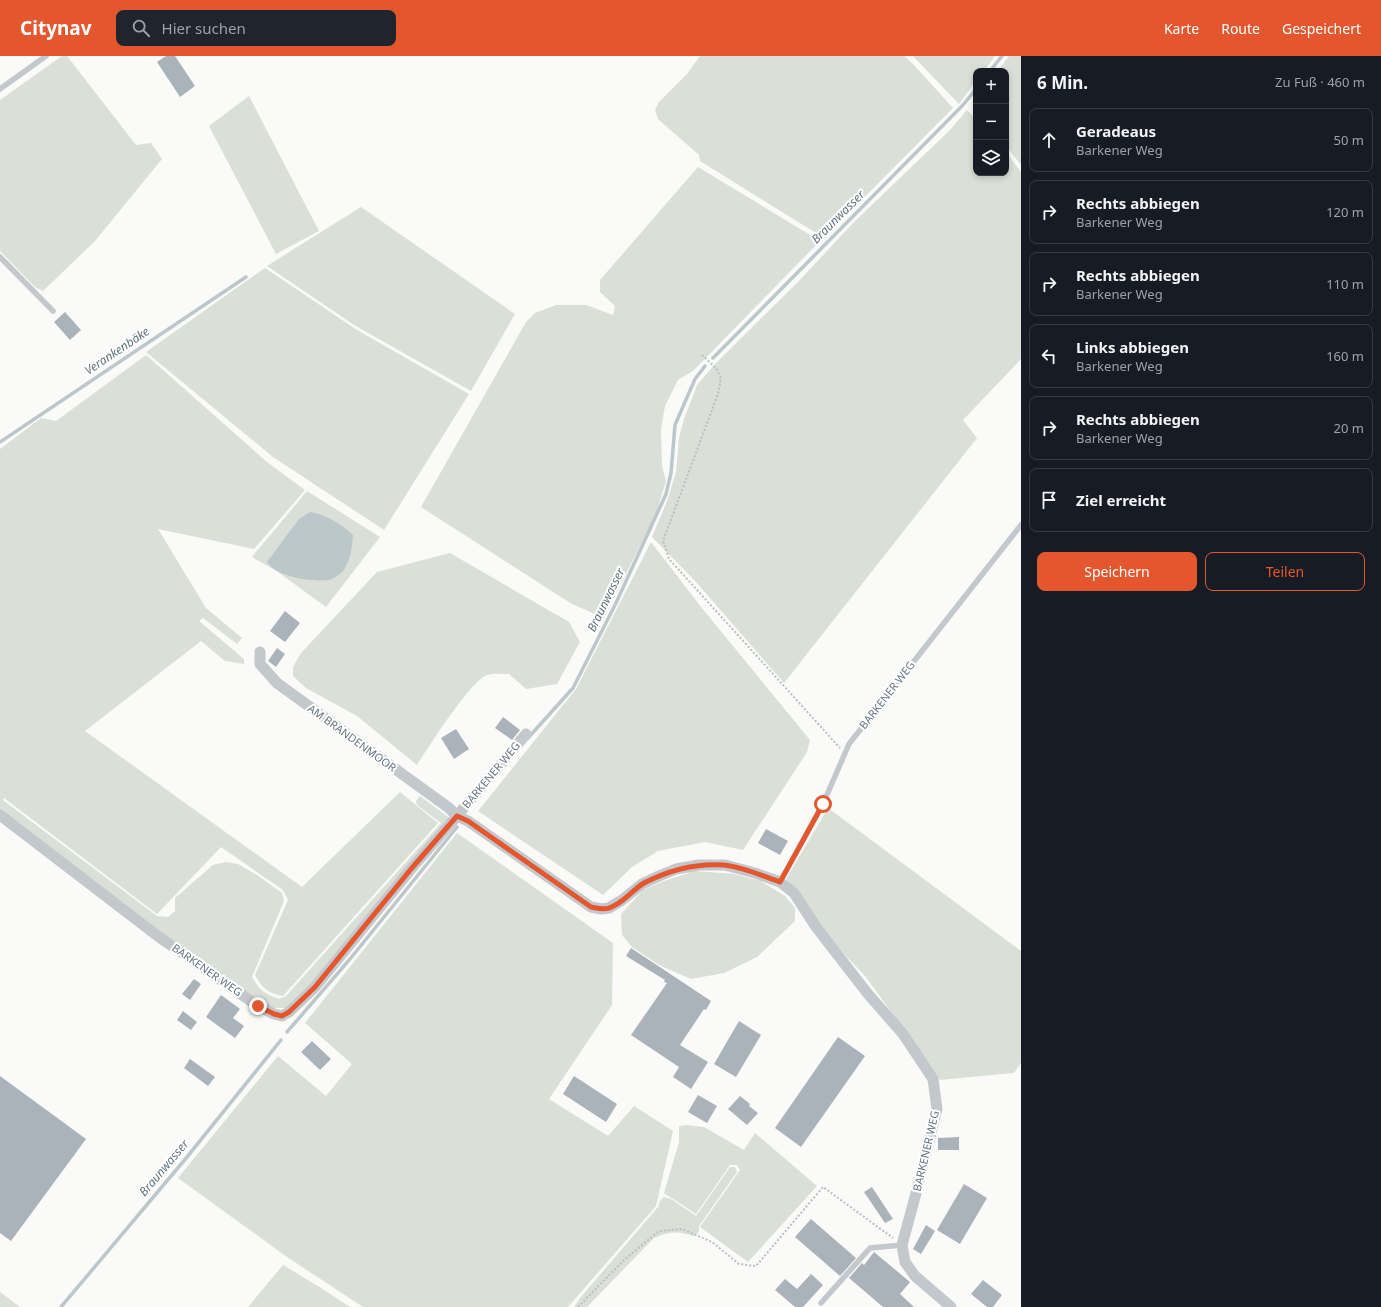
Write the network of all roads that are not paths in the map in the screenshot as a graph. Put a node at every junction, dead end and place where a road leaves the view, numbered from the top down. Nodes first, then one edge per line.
1 (46, 56) edge
2 (0, 89) edge
3 (0, 258) edge
4 (53, 310) dead end
5 (1021, 525) edge
6 (260, 652) dead end
7 (526, 734) dead end
8 (0, 815) edge
9 (457, 816) junction
10 (780, 882) junction
11 (902, 1245) junction
12 (821, 1303) dead end
13 (947, 1306) edge

1 - 2 lane
3 - 4 lane
5 - 10 lane, BARKENER WEG
6 - 9 street, AM BRANDENMOOR
7 - 9 street, BARKENER WEG
8 - 9 street, BARKENER WEG
9 - 10 street, BARKENER WEG
10 - 11 street, BARKENER WEG
11 - 12 lane
11 - 13 street, BARKENER WEG

